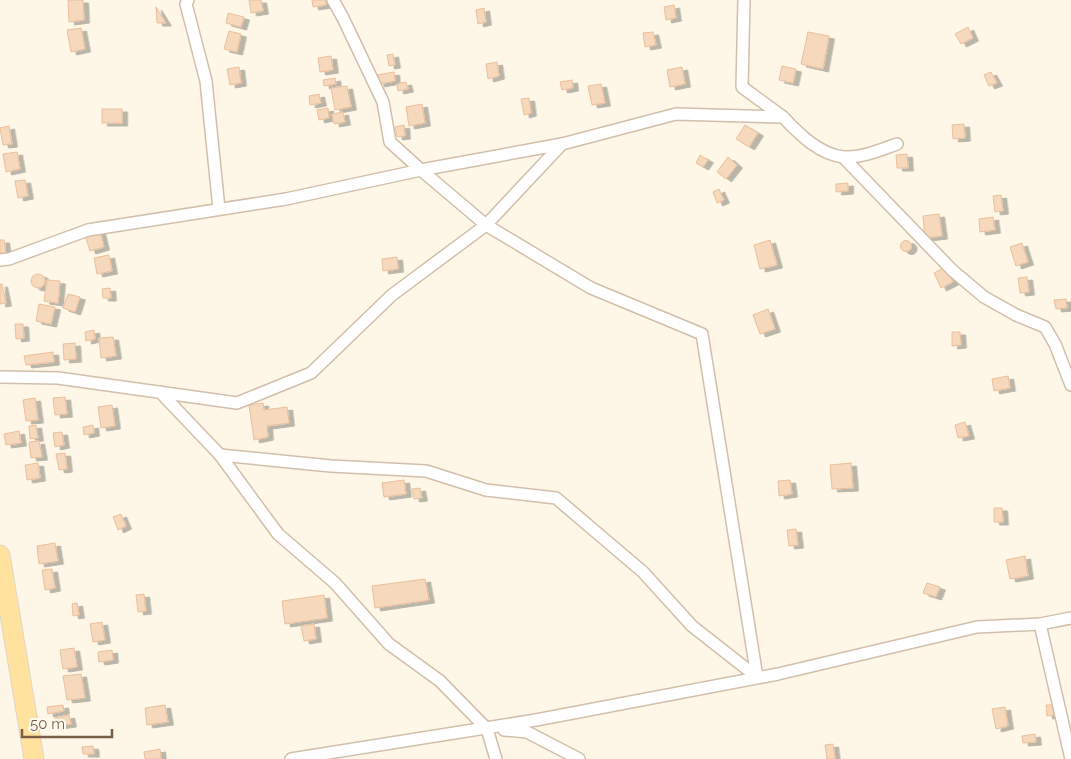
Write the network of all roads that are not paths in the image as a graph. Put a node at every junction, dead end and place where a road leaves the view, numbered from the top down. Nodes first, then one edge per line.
1 (188, 0) edge
2 (332, 0) edge
3 (744, 0) edge
4 (783, 117) junction
5 (562, 144) junction
6 (897, 144) dead end
7 (843, 157) junction
8 (421, 170) junction
9 (219, 210) junction
10 (486, 226) junction
11 (0, 260) edge
12 (0, 377) edge
13 (1071, 385) edge
14 (160, 392) junction
15 (220, 455) junction
16 (0, 555) edge
17 (1071, 618) edge
18 (1040, 624) junction
19 (757, 677) junction
20 (487, 729) junction
21 (34, 759) edge
22 (291, 759) edge
23 (496, 759) edge
24 (579, 759) edge
25 (1071, 759) edge

1 - 9 street
2 - 8 street
3 - 4 street
4 - 5 street
4 - 7 street
5 - 8 street
5 - 10 street
6 - 7 street
7 - 13 street
8 - 9 street
8 - 10 street
9 - 11 street
10 - 14 street
10 - 19 street
12 - 14 street
14 - 15 street
15 - 19 street
15 - 20 street
16 - 21 main road
17 - 18 street
18 - 19 street
18 - 25 street
19 - 20 street
20 - 22 street
20 - 23 street
20 - 24 street

